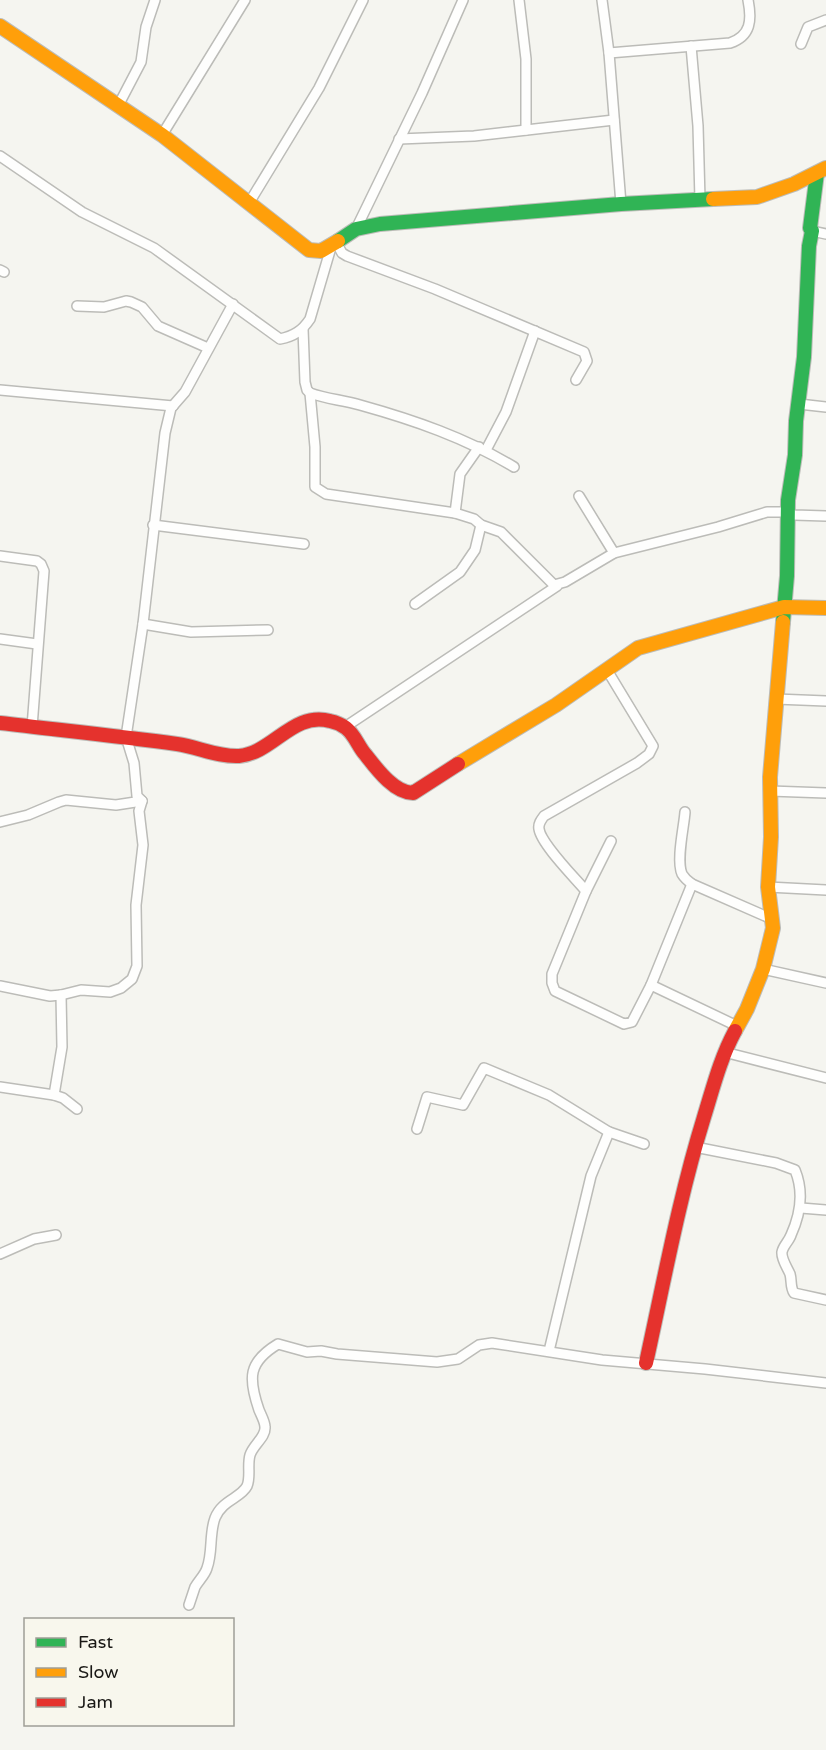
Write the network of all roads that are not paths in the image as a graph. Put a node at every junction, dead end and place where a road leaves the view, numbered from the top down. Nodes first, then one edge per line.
1 (155, 0) edge
2 (245, 0) edge
3 (363, 0) edge
4 (463, 0) edge
5 (519, 0) edge
6 (602, 0) edge
7 (748, 0) edge
8 (826, 20) edge
9 (0, 26) edge
10 (801, 44) dead end
11 (692, 46) junction
12 (609, 53) junction
13 (118, 106) junction
14 (614, 120) junction
15 (526, 130) junction
16 (162, 135) junction
17 (399, 139) junction
18 (0, 156) edge
19 (821, 171) edge
20 (700, 200) junction
21 (249, 203) junction
22 (621, 204) junction
23 (356, 229) junction
24 (812, 231) junction
25 (826, 234) edge
26 (334, 242) junction
27 (233, 304) junction
28 (77, 306) dead end
29 (303, 329) junction
30 (535, 331) junction
31 (208, 348) junction
32 (576, 380) dead end
33 (0, 390) edge
34 (310, 393) junction
35 (799, 404) junction
36 (173, 405) junction
37 (826, 407) edge
38 (483, 448) junction
39 (514, 467) dead end
40 (579, 496) dead end
41 (789, 512) junction
42 (455, 513) junction
43 (826, 516) edge
44 (153, 525) junction
45 (481, 525) junction
46 (304, 544) dead end
47 (614, 553) junction
48 (0, 556) edge
49 (557, 585) junction
50 (415, 604) dead end
51 (784, 607) junction
52 (826, 608) edge
53 (143, 624) junction
54 (268, 630) dead end
55 (0, 639) edge
56 (37, 644) junction
57 (607, 670) junction
58 (776, 699) junction
59 (826, 700) edge
60 (0, 723) edge
61 (32, 727) junction
62 (345, 727) junction
63 (126, 737) junction
64 (770, 791) junction
65 (826, 793) edge
66 (142, 801) junction
67 (686, 812) dead end
68 (0, 822) edge
69 (611, 841) dead end
70 (692, 884) junction
71 (768, 887) junction
72 (826, 890) edge
73 (586, 891) junction
74 (772, 919) junction
75 (763, 969) junction
76 (826, 983) edge
77 (651, 985) junction
78 (0, 986) edge
79 (61, 995) junction
80 (737, 1026) junction
81 (724, 1052) junction
82 (826, 1078) edge
83 (0, 1087) edge
84 (54, 1095) junction
85 (77, 1109) dead end
86 (417, 1129) dead end
87 (609, 1131) junction
88 (644, 1144) dead end
89 (695, 1147) junction
90 (801, 1208) junction
91 (826, 1210) edge
92 (56, 1235) dead end
93 (0, 1254) edge
94 (826, 1300) edge
95 (549, 1351) junction
96 (646, 1363) junction
97 (826, 1383) edge
98 (189, 1605) dead end

1 - 13 street
2 - 16 street
3 - 21 street
4 - 17 street
5 - 15 street
6 - 12 street
7 - 11 street
8 - 10 street
9 - 13 street
11 - 12 street
11 - 20 street
12 - 14 street
13 - 16 street
14 - 15 street
14 - 22 street
15 - 17 street
16 - 21 street
17 - 23 street
18 - 27 street
19 - 20 street
19 - 24 street
20 - 22 street
21 - 26 street
22 - 23 street
23 - 26 street
24 - 25 street
24 - 35 street
26 - 29 street
26 - 30 street
27 - 29 street
27 - 31 street
28 - 31 street
29 - 34 street
30 - 32 street
30 - 38 street
31 - 36 street
33 - 36 street
34 - 38 street
34 - 42 street
35 - 37 street
35 - 41 street
36 - 44 street
38 - 39 street
38 - 42 street
40 - 47 street
41 - 43 street
41 - 47 street
41 - 51 street
42 - 45 street
44 - 46 street
44 - 53 street
45 - 49 street
45 - 50 street
47 - 49 street
48 - 56 street
49 - 62 street
51 - 52 street
51 - 57 street
51 - 58 street
53 - 54 street
53 - 63 street
55 - 56 street
56 - 61 street
57 - 62 street
57 - 73 street
58 - 59 street
58 - 64 street
60 - 61 street
61 - 63 street
62 - 63 street
63 - 66 street
64 - 65 street
64 - 71 street
66 - 68 street
66 - 79 street
67 - 70 street
69 - 73 street
70 - 74 street
70 - 77 street
71 - 72 street
71 - 74 street
73 - 77 street
74 - 75 street
75 - 76 street
75 - 80 street
77 - 80 street
78 - 79 street
79 - 84 street
80 - 81 street
81 - 82 street
81 - 89 street
83 - 84 street
84 - 85 street
86 - 87 street
87 - 88 street
87 - 95 street
89 - 90 street
89 - 96 street
90 - 91 street
90 - 94 street
92 - 93 street
95 - 96 street
95 - 98 street
96 - 97 street

